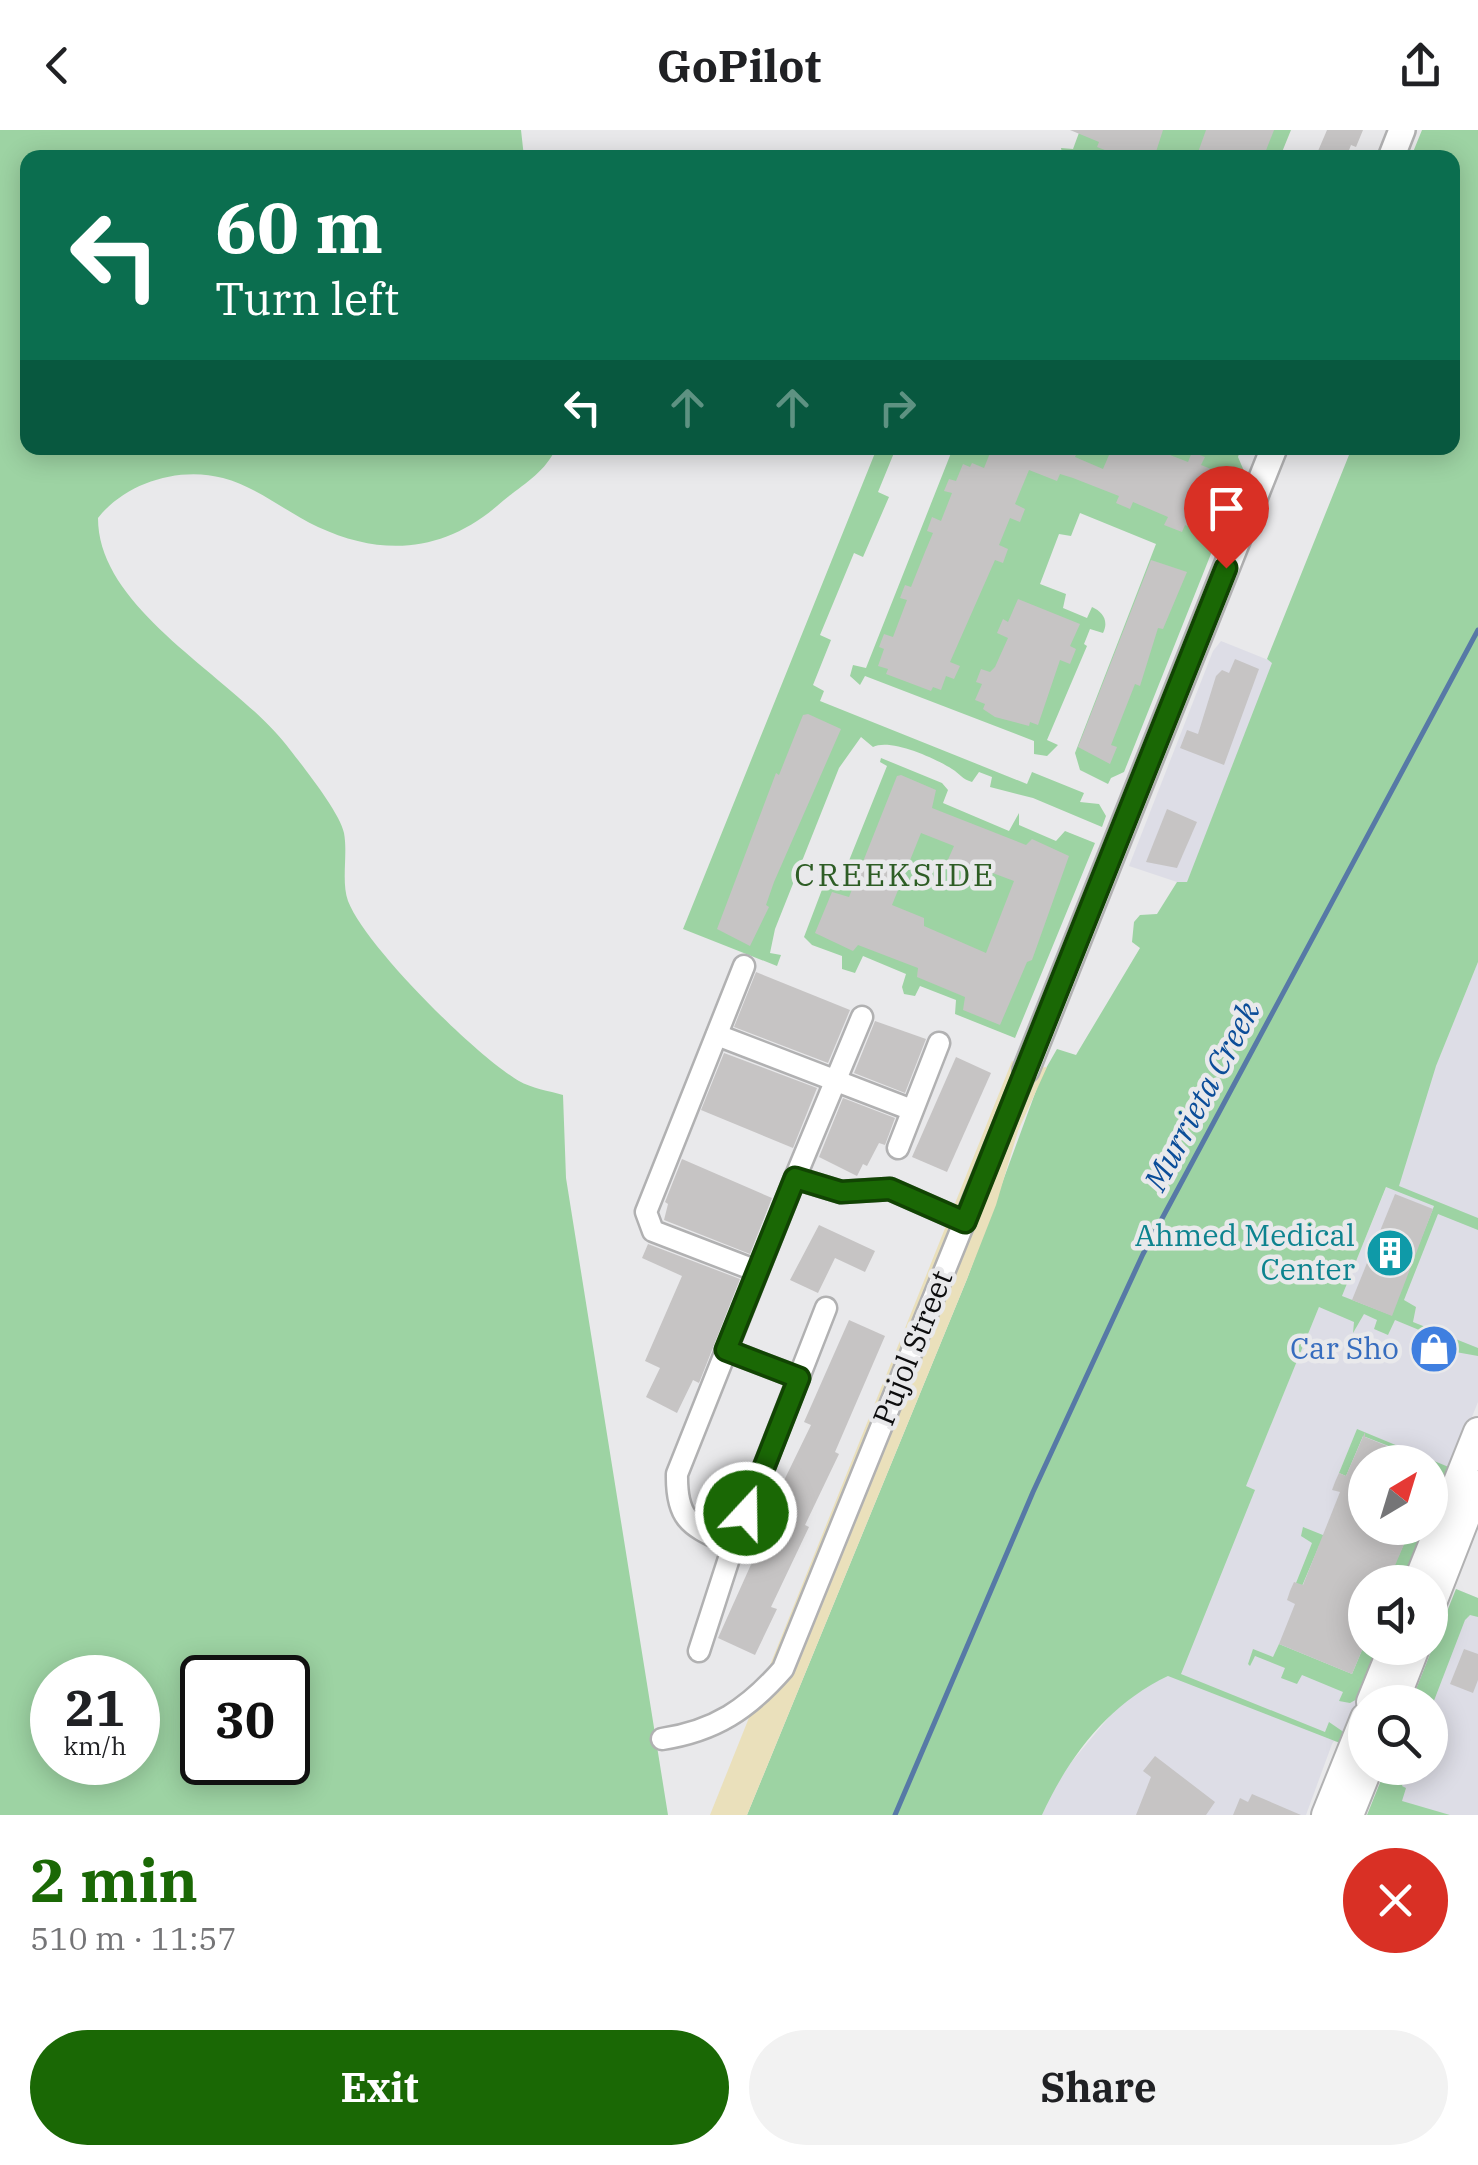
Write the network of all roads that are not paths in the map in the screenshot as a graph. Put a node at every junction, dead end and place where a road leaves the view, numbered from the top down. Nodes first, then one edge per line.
1 (1271, 455) edge
2 (744, 966) dead end
3 (862, 1018) dead end
4 (717, 1035) junction
5 (938, 1043) dead end
6 (1026, 1070) joint
7 (835, 1081) junction
8 (912, 1110) junction
9 (898, 1148) dead end
10 (795, 1178) junction
11 (965, 1222) junction
12 (756, 1271) junction
13 (826, 1308) dead end
14 (726, 1350) junction
15 (799, 1378) junction
16 (1478, 1432) edge
17 (1478, 1485) edge
18 (733, 1546) junction
19 (1425, 1565) edge
20 (1447, 1565) edge
21 (699, 1651) dead end
22 (662, 1738) dead end
23 (1348, 1760) edge
24 (1361, 1785) edge
25 (1326, 1815) edge
26 (1349, 1815) edge

1 - 6 street, Pujol Street
2 - 4 street
3 - 7 street
4 - 7 street
4 - 12 street
5 - 8 street
6 - 11 street, Pujol Street
7 - 8 street
7 - 10 street
8 - 9 street
10 - 11 street
10 - 12 street
11 - 22 street, Pujol Street
12 - 14 street
13 - 15 street
14 - 15 street
14 - 18 street
15 - 18 street
16 - 19 main road
17 - 20 main road
18 - 21 street
23 - 25 main road
24 - 26 main road

